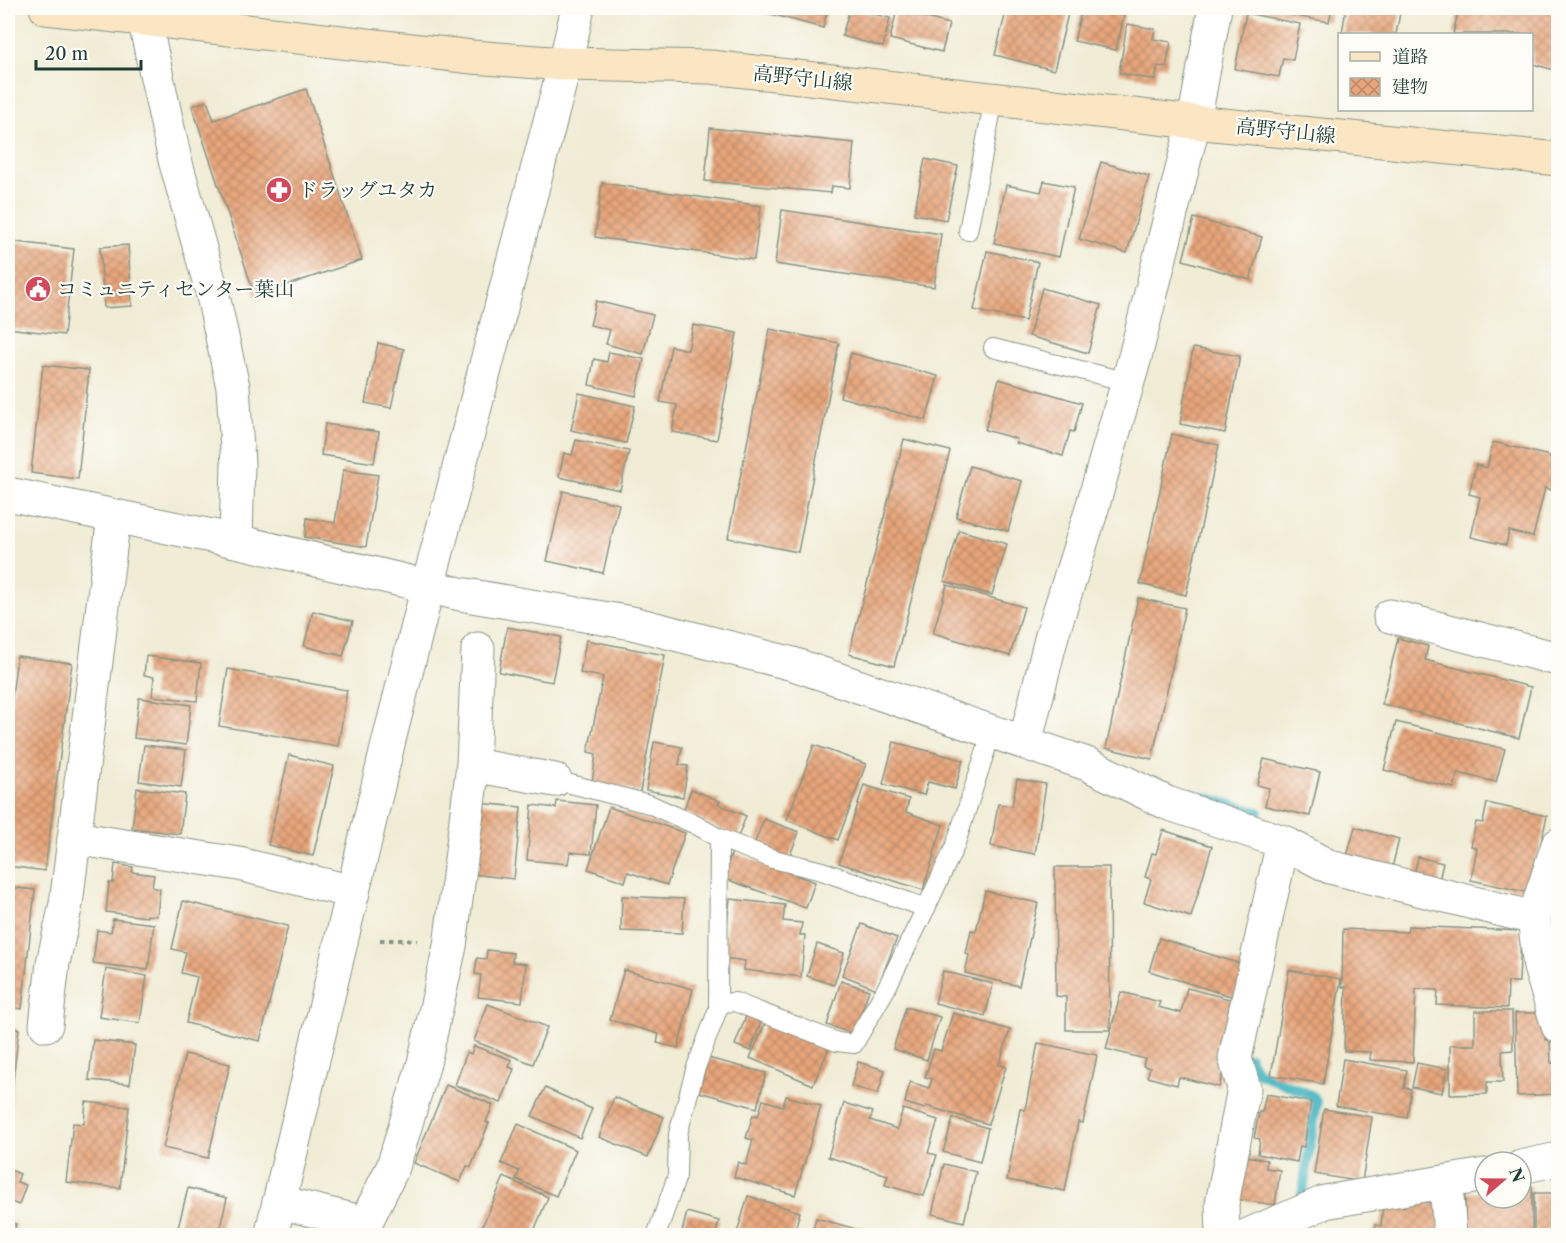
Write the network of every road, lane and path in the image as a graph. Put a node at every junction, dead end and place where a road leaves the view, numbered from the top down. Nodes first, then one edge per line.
1 (46, 8) edge
2 (578, 8) edge
3 (1215, 8) edge
4 (145, 13) edge
5 (565, 64) junction
6 (994, 99) junction
7 (1194, 122) junction
8 (1558, 159) edge
9 (968, 231) dead end
10 (993, 348) dead end
11 (1128, 382) junction
12 (8, 494) edge
13 (114, 516) junction
14 (236, 541) junction
15 (428, 586) junction
16 (1390, 616) dead end
17 (478, 648) dead end
18 (1558, 660) edge
19 (1007, 736) junction
20 (473, 765) junction
21 (555, 780) joint
22 (74, 838) junction
23 (719, 838) junction
24 (1283, 842) junction
25 (1558, 845) edge
26 (353, 892) junction
27 (926, 908) junction
28 (1534, 918) junction
29 (719, 1003) junction
30 (46, 1025) dead end
31 (1558, 1026) edge
32 (1558, 1159) edge
33 (1533, 1164) edge
34 (1473, 1177) edge
35 (1446, 1183) junction
36 (279, 1202) junction
37 (362, 1229) edge
38 (271, 1236) edge
39 (656, 1236) edge
40 (1223, 1236) edge
41 (1246, 1236) edge
42 (1450, 1236) edge

1 - 4 main road, 高野守山線
2 - 5 street
3 - 7 street
4 - 5 main road, 高野守山線
4 - 14 street
5 - 6 main road, 高野守山線
5 - 15 street
6 - 7 main road, 高野守山線
6 - 9 lane
7 - 8 main road, 高野守山線
7 - 11 street
10 - 11 lane
11 - 19 street
12 - 13 street
13 - 14 street
13 - 22 street
14 - 15 street
15 - 19 street
15 - 26 street
16 - 18 street
17 - 20 street
19 - 24 street
19 - 27 lane
20 - 21 street
20 - 37 street
21 - 23 lane
22 - 26 street
22 - 30 street
23 - 27 lane
23 - 29 lane
24 - 28 street
24 - 40 street
25 - 28 street
26 - 36 street
27 - 29 lane
28 - 31 street
29 - 39 lane
32 - 33 street
34 - 35 street
35 - 41 street
35 - 42 street
36 - 37 street
36 - 38 street

